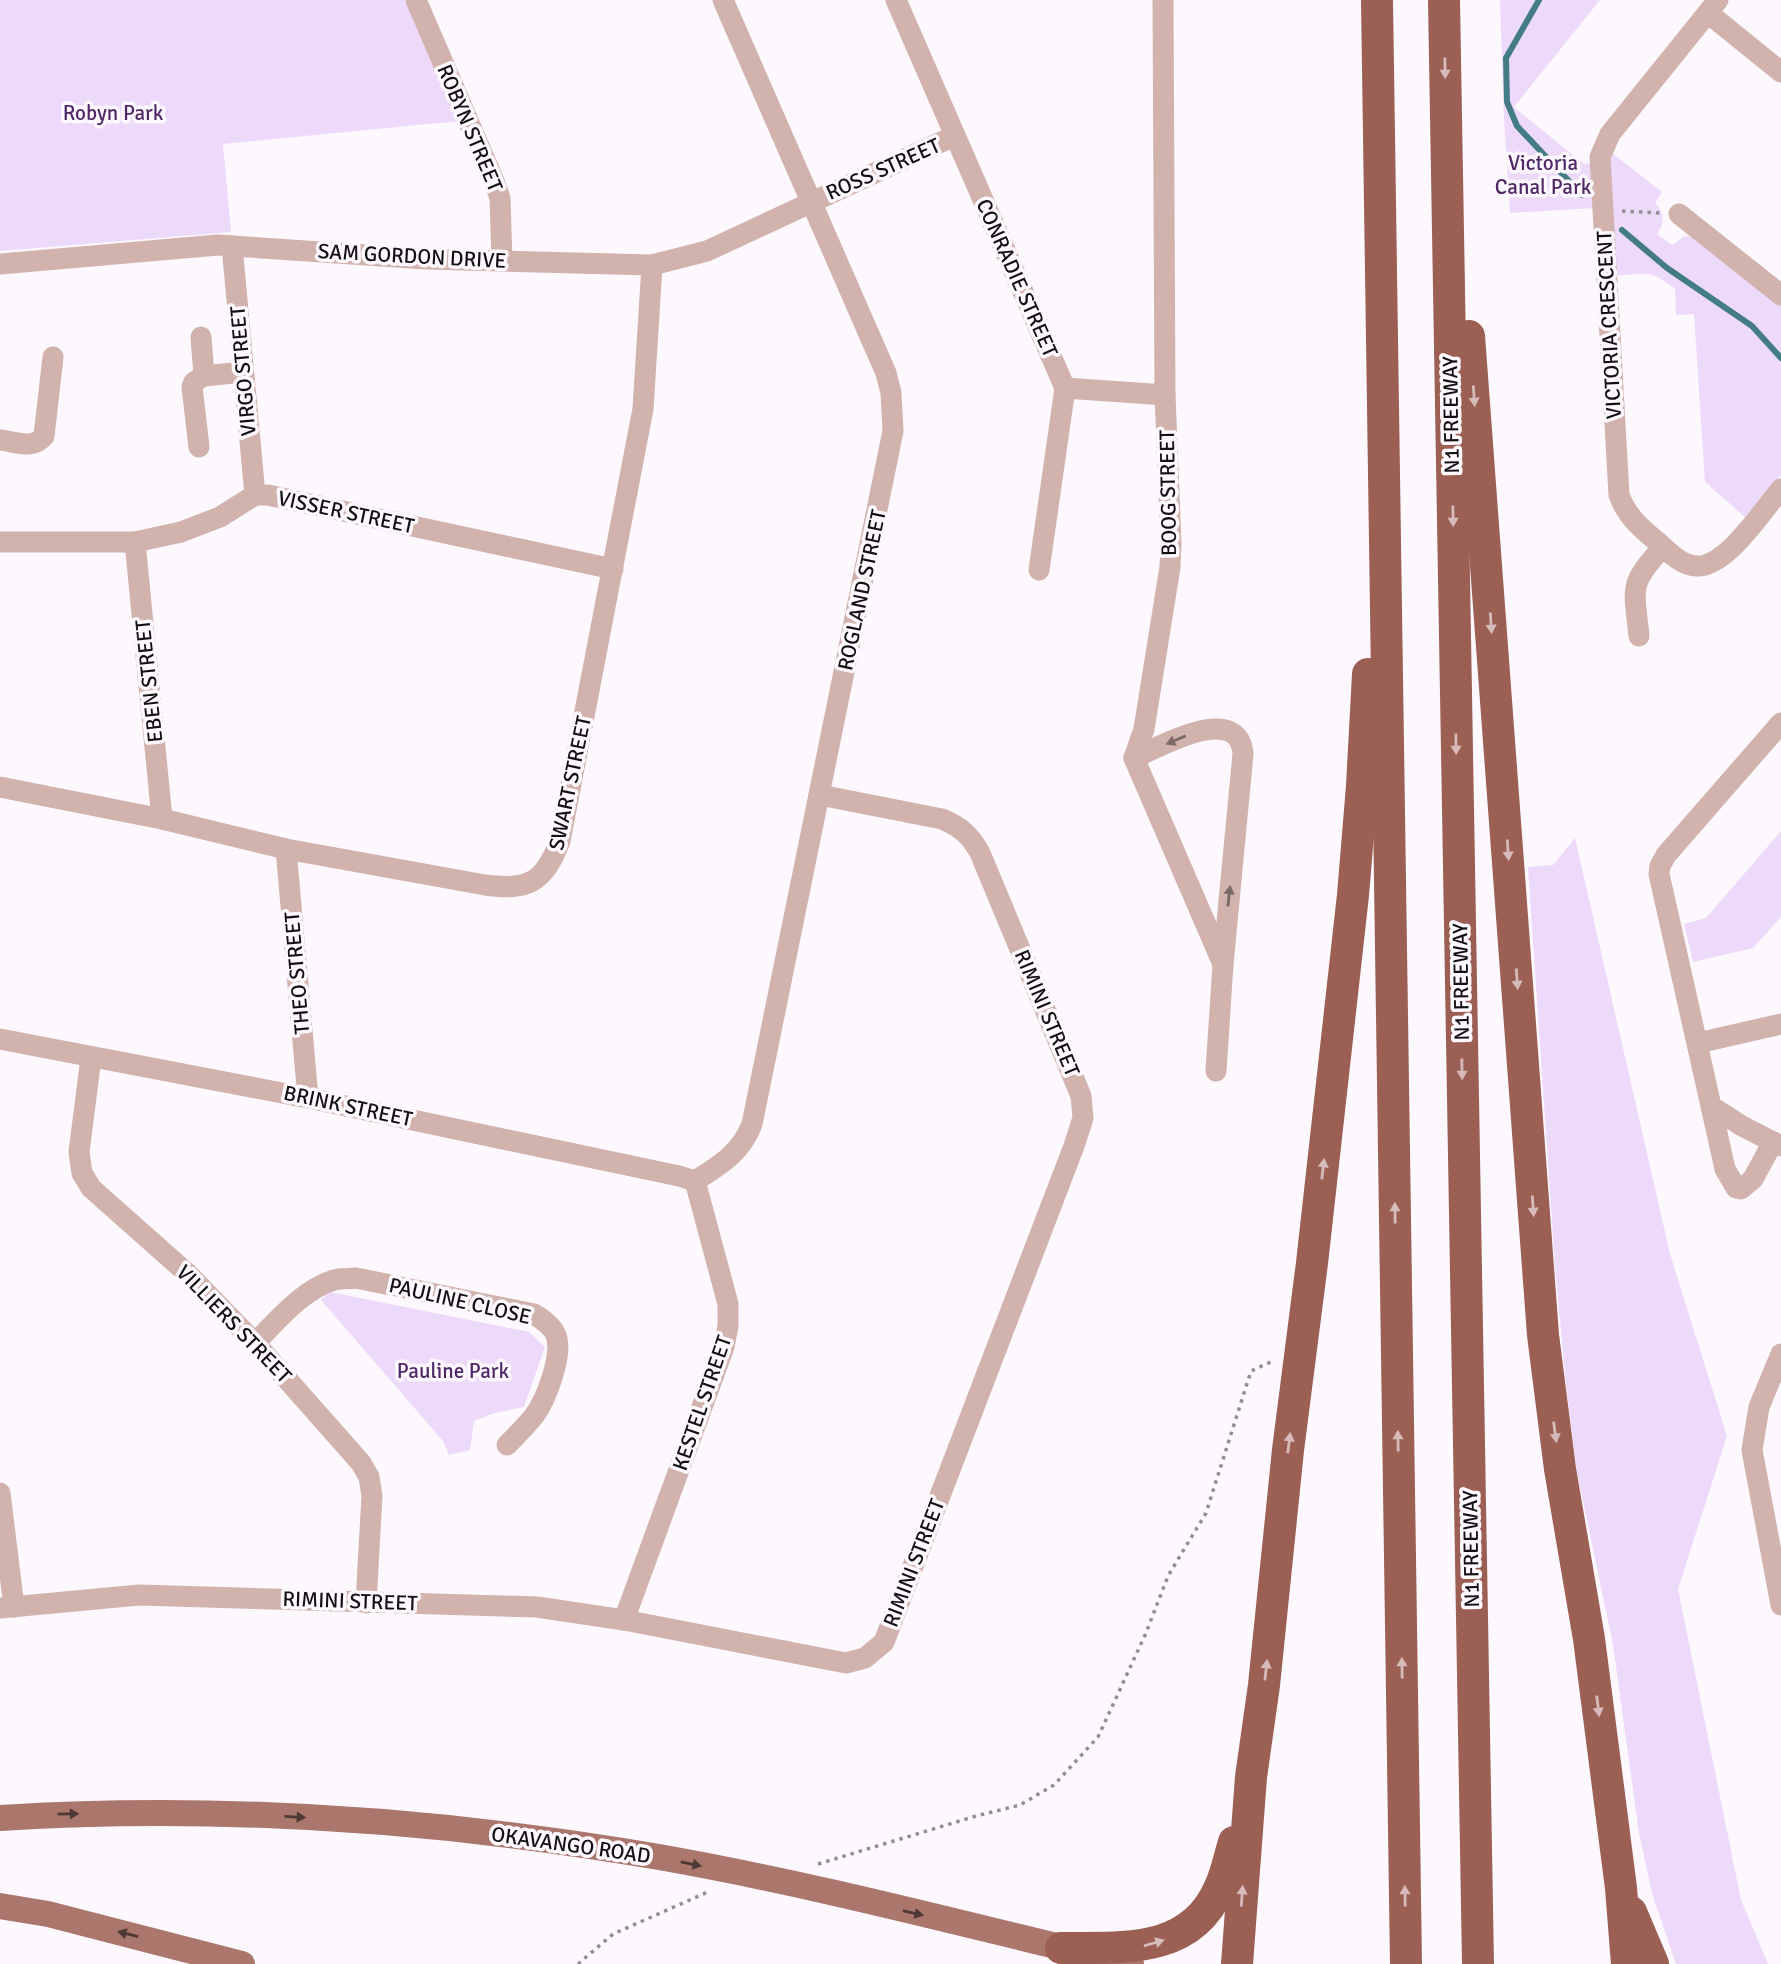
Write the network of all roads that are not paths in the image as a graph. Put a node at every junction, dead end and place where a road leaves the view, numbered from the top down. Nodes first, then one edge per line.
1 (416, 0) edge
2 (723, 0) edge
3 (896, 0) edge
4 (1163, 0) edge
5 (1377, 0) edge
6 (1444, 0) edge
7 (1713, 7) edge
8 (1781, 72) edge
9 (1445, 108) junction
10 (954, 136) junction
11 (811, 201) junction
12 (1679, 214) road end
13 (1381, 235) junction
14 (232, 246) junction
15 (502, 260) junction
16 (0, 264) edge
17 (652, 265) junction
18 (1781, 295) edge
19 (201, 337) dead end
20 (53, 357) dead end
21 (243, 372) junction
22 (204, 376) junction
23 (1065, 388) junction
24 (1165, 395) junction
25 (0, 440) edge
26 (199, 447) dead end
27 (1781, 489) edge
28 (255, 495) junction
29 (0, 542) edge
30 (135, 542) junction
31 (1663, 547) junction
32 (613, 569) junction
33 (1039, 570) dead end
34 (1639, 636) dead end
35 (1781, 723) edge
36 (1134, 758) junction
37 (0, 787) edge
38 (820, 795) junction
39 (162, 819) junction
40 (286, 849) junction
41 (1223, 964) junction
42 (1781, 1024) edge
43 (0, 1039) edge
44 (1698, 1044) junction
45 (91, 1058) junction
46 (1216, 1071) dead end
47 (308, 1098) junction
48 (1711, 1106) junction
49 (1777, 1144) edge
50 (695, 1181) junction
51 (255, 1343) junction
52 (1781, 1354) edge
53 (507, 1445) dead end
54 (0, 1493) edge
55 (366, 1603) junction
56 (1781, 1605) edge
57 (7, 1607) edge
58 (624, 1620) junction
59 (1251, 1777) junction
60 (0, 1818) edge
61 (1621, 1888) junction
62 (0, 1906) edge
63 (1061, 1948) junction
64 (187, 1956) edge
65 (242, 1964) edge
66 (1131, 1964) edge
67 (1237, 1964) edge
68 (1406, 1964) edge
69 (1478, 1964) edge
70 (1627, 1964) edge
71 (1653, 1964) edge

1 - 15 street, ROBYN STREET
2 - 11 street, ROGLAND STREET
3 - 10 street, CONRADIE STREET
4 - 24 street, BOOG STREET
5 - 13 highway
6 -> 9 highway, N1 FREEWAY
7 - 8 street
7 - 31 street, VICTORIA CRESCENT
9 -> 61 highway
9 -> 69 highway, N1 FREEWAY
10 - 11 street, ROSS STREET
10 - 23 street, CONRADIE STREET
11 - 17 street, SAM GORDON DRIVE
11 - 38 street, ROGLAND STREET
12 - 18 street
59 -> 13 highway
68 -> 13 highway
14 - 15 street, SAM GORDON DRIVE
14 - 16 street, SAM GORDON DRIVE
14 - 21 street, VIRGO STREET
15 - 17 street, SAM GORDON DRIVE
17 - 32 street, SWART STREET
19 - 22 street
20 - 25 street
21 - 22 street
21 - 28 street, VIRGO STREET
22 - 26 street
23 - 24 street
23 - 33 street
24 - 36 street, BOOG STREET
27 - 31 street, VICTORIA CRESCENT
28 - 30 street, VISSER STREET
28 - 32 street, VISSER STREET
29 - 30 street, VISSER STREET
30 - 39 street, EBEN STREET
31 - 34 street
32 - 40 street, SWART STREET
35 - 44 street
36 - 41 street
41 -> 36 street
37 - 39 street, SWART STREET
38 - 50 street, ROGLAND STREET
38 - 58 street, RIMINI STREET
39 - 40 street, SWART STREET
40 - 47 street, THEO STREET
41 - 46 street
42 - 44 street
43 - 45 street, BRINK STREET
44 - 48 street
45 - 47 street, BRINK STREET
45 - 51 street, VILLIERS STREET
47 - 50 street, BRINK STREET
48 - 49 street
48 - 49 street
50 - 58 street, KESTEL STREET
51 - 53 street, PAULINE CLOSE
51 - 55 street, VILLIERS STREET
52 - 56 street
54 - 57 street
55 - 57 street, RIMINI STREET
55 - 58 street, RIMINI STREET
63 -> 59 highway
67 -> 59 highway
60 -> 63 main road, OKAVANGO ROAD
61 - 70 highway
61 - 71 highway
64 -> 62 main road
63 - 66 main road, OKAVANGO ROAD
64 - 65 main road

